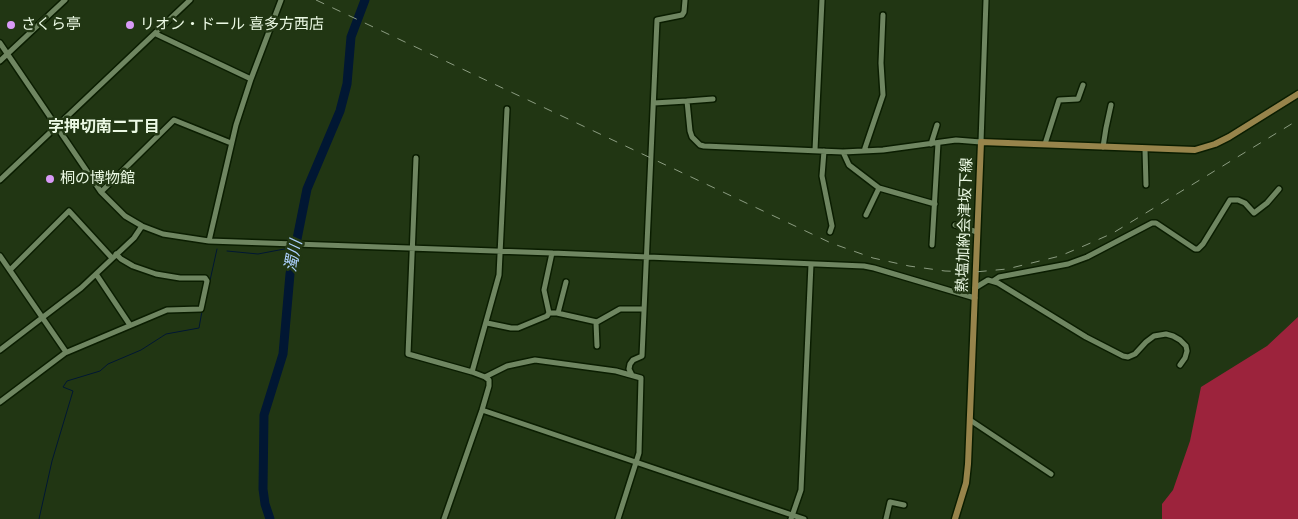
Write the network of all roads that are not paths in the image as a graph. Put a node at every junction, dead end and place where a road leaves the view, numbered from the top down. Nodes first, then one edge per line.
1 (65, 0) edge
2 (190, 0) edge
3 (281, 0) edge
4 (685, 0) edge
5 (822, 0) edge
6 (986, 0) edge
7 (883, 15) dead end
8 (156, 34) junction
9 (0, 43) edge
10 (7, 54) junction
11 (0, 61) edge
12 (251, 79) junction
13 (1083, 85) dead end
14 (1298, 94) edge
15 (713, 99) dead end
16 (687, 101) junction
17 (654, 102) junction
18 (1111, 105) dead end
19 (507, 109) dead end
20 (936, 125) dead end
21 (56, 127) junction
22 (981, 142) junction
23 (231, 143) junction
24 (938, 143) junction
25 (931, 144) junction
26 (1045, 144) junction
27 (1103, 146) junction
28 (1145, 149) junction
29 (816, 150) junction
30 (824, 151) junction
31 (864, 151) junction
32 (843, 152) junction
33 (416, 158) dead end
34 (0, 180) edge
35 (1146, 185) dead end
36 (879, 188) junction
37 (1279, 189) dead end
38 (101, 192) junction
39 (935, 204) junction
40 (866, 215) dead end
41 (955, 225) dead end
42 (142, 226) junction
43 (830, 232) dead end
44 (977, 232) junction
45 (209, 240) junction
46 (932, 245) dead end
47 (413, 248) junction
48 (500, 251) junction
49 (552, 253) junction
50 (0, 256) edge
51 (114, 256) junction
52 (647, 257) junction
53 (811, 264) junction
54 (10, 270) junction
55 (96, 274) junction
56 (993, 281) junction
57 (566, 282) dead end
58 (975, 288) junction
59 (975, 298) junction
60 (644, 309) junction
61 (549, 313) junction
62 (558, 313) junction
63 (42, 318) junction
64 (487, 322) junction
65 (596, 322) junction
66 (130, 325) junction
67 (597, 346) dead end
68 (0, 350) edge
69 (66, 352) junction
70 (1180, 365) dead end
71 (472, 372) junction
72 (632, 375) junction
73 (485, 377) junction
74 (0, 402) edge
75 (482, 410) junction
76 (970, 420) junction
77 (637, 463) junction
78 (1051, 474) dead end
79 (904, 506) dead end
80 (791, 517) edge
81 (444, 519) edge
82 (618, 519) edge
83 (804, 519) edge
84 (886, 519) edge
85 (955, 519) edge

1 - 10 street
2 - 8 street
3 - 12 street
4 - 17 street
5 - 29 street
6 - 22 street
7 - 31 street
8 - 12 street
8 - 21 street
9 - 10 street
10 - 11 street
10 - 21 street
12 - 23 street
13 - 26 street
14 - 28 main road, 熱塩加納会津坂下線
15 - 16 street
16 - 17 street
16 - 29 street
17 - 52 street
18 - 27 street
19 - 48 street
20 - 25 street
21 - 34 street
21 - 38 street
22 - 24 street
22 - 26 main road, 熱塩加納会津坂下線
22 - 44 main road, 熱塩加納会津坂下線
23 - 38 street
23 - 45 street
24 - 25 street
24 - 39 street
25 - 31 street
26 - 27 main road, 熱塩加納会津坂下線
27 - 28 main road, 熱塩加納会津坂下線
28 - 35 street
29 - 30 street
30 - 32 street
30 - 43 street
31 - 32 street
32 - 36 street
33 - 47 street
36 - 39 street
36 - 40 street
37 - 56 street
38 - 42 street
39 - 46 street
41 - 44 street
42 - 45 street
42 - 51 street
44 - 58 main road, 熱塩加納会津坂下線
45 - 47 street
47 - 48 street
47 - 71 street
48 - 49 street
48 - 64 street
49 - 52 street
49 - 61 street
50 - 54 street
51 - 54 street
51 - 55 street
51 - 66 street
52 - 53 street
52 - 60 street
53 - 59 street
53 - 80 street
54 - 63 street
55 - 63 street
55 - 66 street
56 - 58 street
56 - 70 street
57 - 62 street
58 - 59 main road, 熱塩加納会津坂下線
59 - 76 main road, 熱塩加納会津坂下線
60 - 65 street
60 - 72 street
61 - 62 street
61 - 64 street
62 - 65 street
63 - 68 street
63 - 69 street
64 - 71 street
65 - 67 street
66 - 69 street
69 - 74 street
71 - 73 street
72 - 73 street
72 - 77 street
73 - 75 street
75 - 77 street
75 - 81 street
76 - 78 street
76 - 85 main road, 熱塩加納会津坂下線
77 - 80 street
77 - 82 street
79 - 84 street
80 - 83 street

